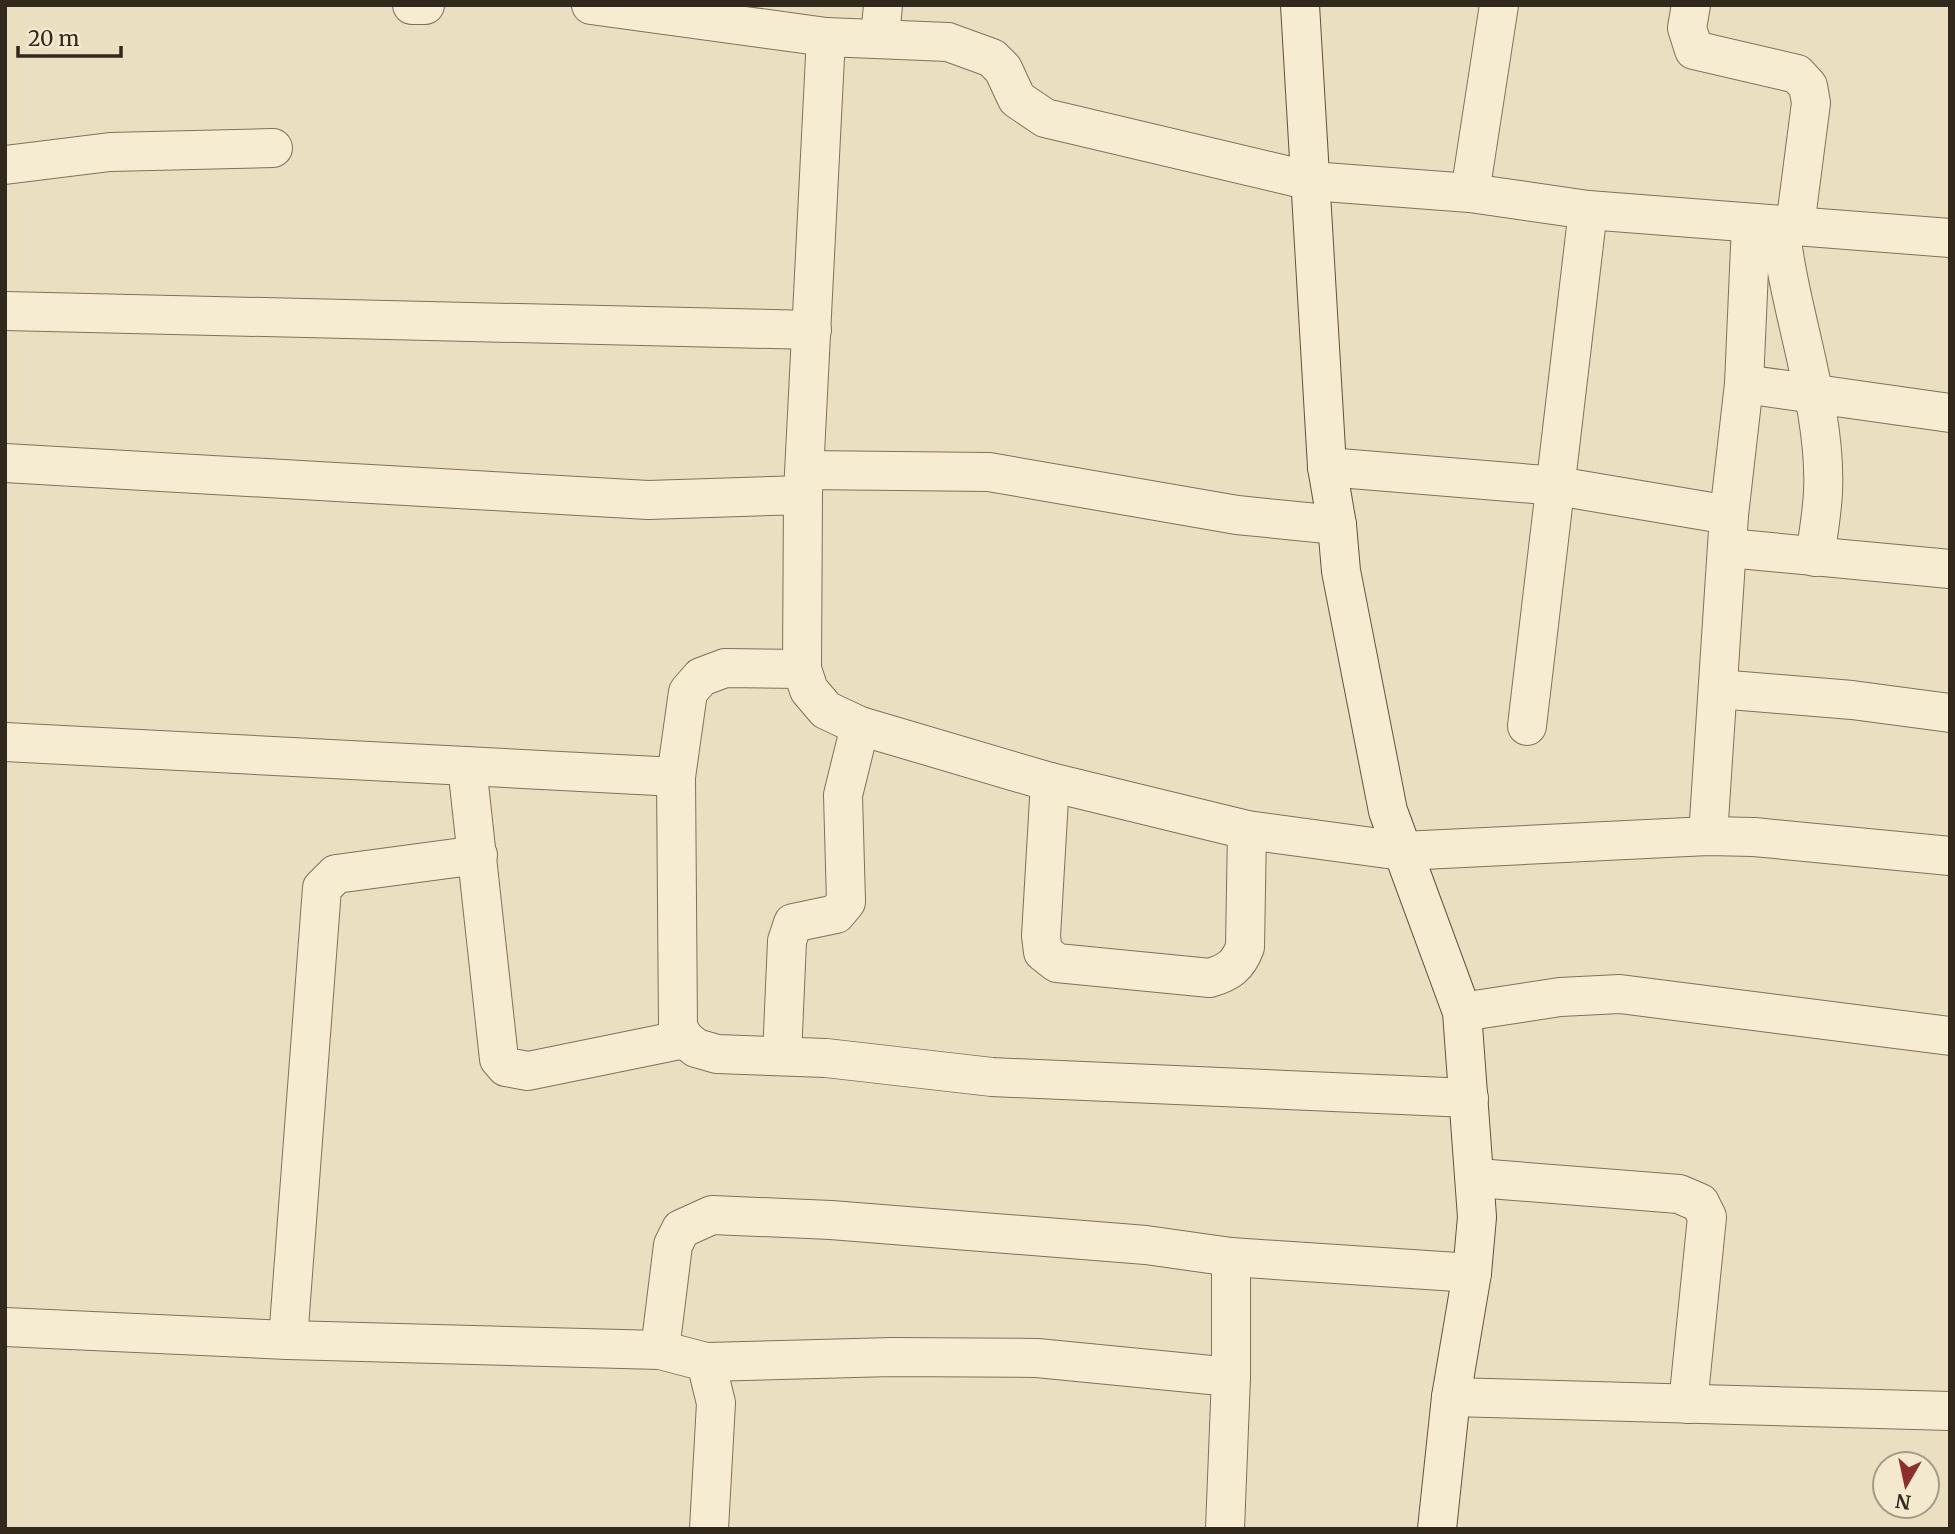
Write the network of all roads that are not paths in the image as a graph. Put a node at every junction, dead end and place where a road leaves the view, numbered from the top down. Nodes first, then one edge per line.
1 (412, 5) edge
2 (425, 5) edge
3 (591, 5) edge
4 (1300, 5) edge
5 (1499, 5) edge
6 (1691, 5) edge
7 (882, 22) edge
8 (826, 37) junction
9 (272, 148) dead end
10 (5, 165) edge
11 (1311, 181) junction
12 (1470, 193) junction
13 (1588, 210) junction
14 (1775, 225) junction
15 (1950, 238) edge
16 (5, 311) edge
17 (812, 330) junction
18 (1744, 384) junction
19 (1813, 393) junction
20 (1950, 413) edge
21 (5, 463) edge
22 (1327, 467) junction
23 (804, 482) junction
24 (1557, 486) junction
25 (1337, 525) junction
26 (1729, 532) junction
27 (1815, 556) junction
28 (1950, 569) edge
29 (802, 668) junction
30 (1718, 689) junction
31 (1950, 713) edge
32 (860, 726) junction
33 (1527, 726) dead end
34 (5, 741) edge
35 (467, 766) junction
36 (676, 777) junction
37 (1050, 782) junction
38 (1247, 830) junction
39 (1708, 836) junction
40 (1402, 851) junction
41 (478, 855) junction
42 (1950, 856) edge
43 (1462, 1013) junction
44 (1950, 1036) edge
45 (685, 1040) junction
46 (782, 1056) junction
47 (1469, 1098) junction
48 (1477, 1178) junction
49 (1231, 1257) junction
50 (1472, 1273) junction
51 (5, 1327) edge
52 (288, 1340) junction
53 (660, 1350) junction
54 (706, 1362) junction
55 (1231, 1377) junction
56 (1451, 1397) junction
57 (1688, 1404) junction
58 (1950, 1411) edge
59 (709, 1529) edge
60 (1225, 1529) edge
61 (1437, 1529) edge

1 - 2 street
3 - 8 street
4 - 11 street
5 - 12 street
6 - 14 street
7 - 8 street
7 - 11 street
8 - 17 street
9 - 10 street
11 - 12 street
11 - 22 street
12 - 13 street
13 - 14 street
13 - 24 street
14 - 15 street
14 - 18 street
14 - 19 street
16 - 17 street
17 - 23 street
18 - 19 street
18 - 26 street
19 - 20 street
19 - 27 street
21 - 23 street
22 - 24 street
22 - 25 street
23 - 25 street
23 - 29 street
24 - 26 street
24 - 33 street
25 - 40 street
26 - 27 street
26 - 30 street
27 - 28 street
29 - 32 street
29 - 36 street
30 - 31 street
30 - 39 street
32 - 37 street
32 - 46 street
34 - 35 street
35 - 36 street
35 - 41 street
36 - 45 street
37 - 38 street
37 - 38 street
38 - 40 street
39 - 40 street
39 - 42 street
40 - 43 street
41 - 45 street
41 - 52 street
43 - 44 street
43 - 47 street
45 - 46 street
46 - 47 street
47 - 48 street
48 - 50 street
48 - 57 street
49 - 50 street
49 - 53 street
49 - 55 street
50 - 56 street
51 - 52 street
52 - 53 street
53 - 54 street
54 - 55 street
54 - 59 street
55 - 60 street
56 - 57 street
56 - 61 street
57 - 58 street

